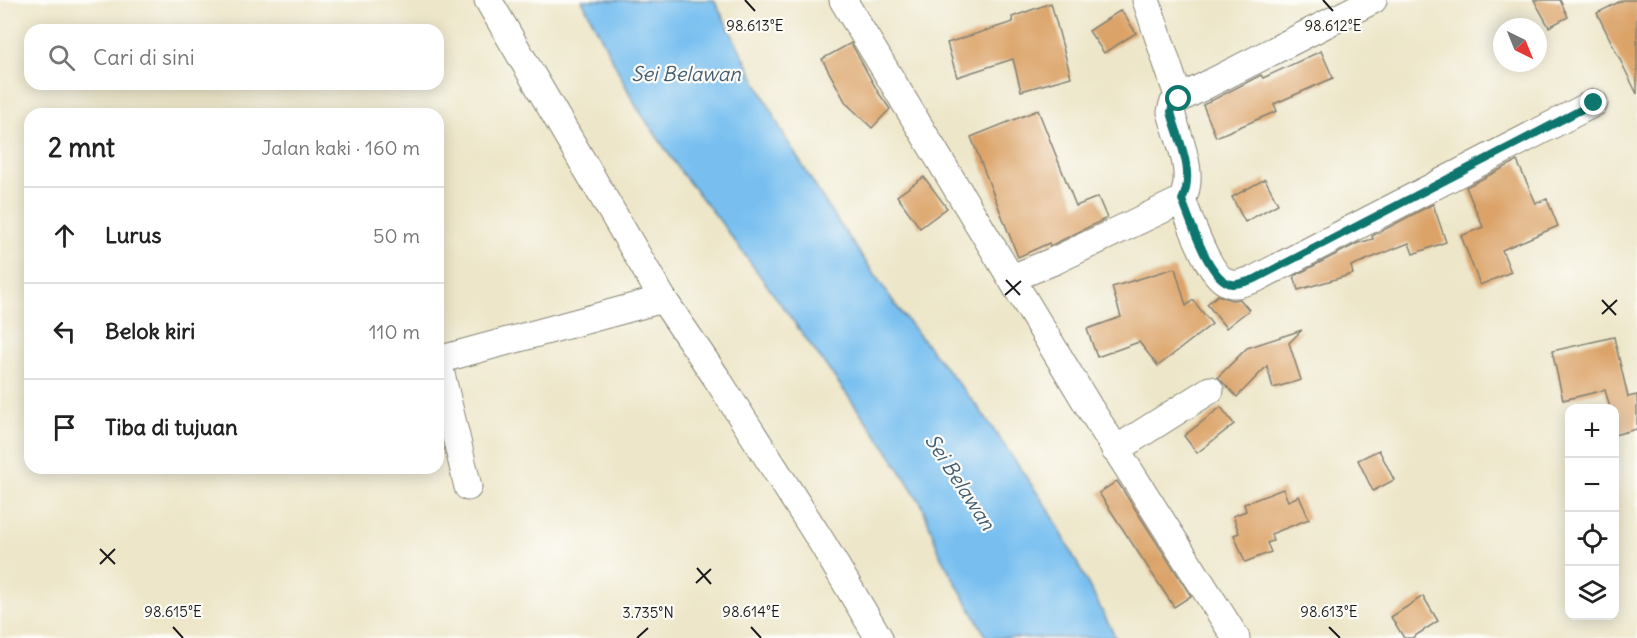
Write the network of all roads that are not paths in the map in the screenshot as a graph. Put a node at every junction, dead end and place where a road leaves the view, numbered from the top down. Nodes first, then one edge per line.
1 (488, 0) edge
2 (843, 0) edge
3 (1146, 0) edge
4 (1373, 0) edge
5 (1179, 99) junction
6 (1594, 103) dead end
7 (1182, 200) junction
8 (1012, 278) junction
9 (663, 299) junction
10 (444, 358) edge
11 (444, 385) edge
12 (1210, 390) dead end
13 (1115, 450) junction
14 (468, 487) dead end
15 (879, 638) edge
16 (1236, 638) edge

1 - 9 street
2 - 8 street
3 - 5 street
4 - 5 street
5 - 7 street
6 - 7 street
7 - 8 street
8 - 13 street
9 - 10 street
9 - 15 street
11 - 14 street
12 - 13 street
13 - 16 street

